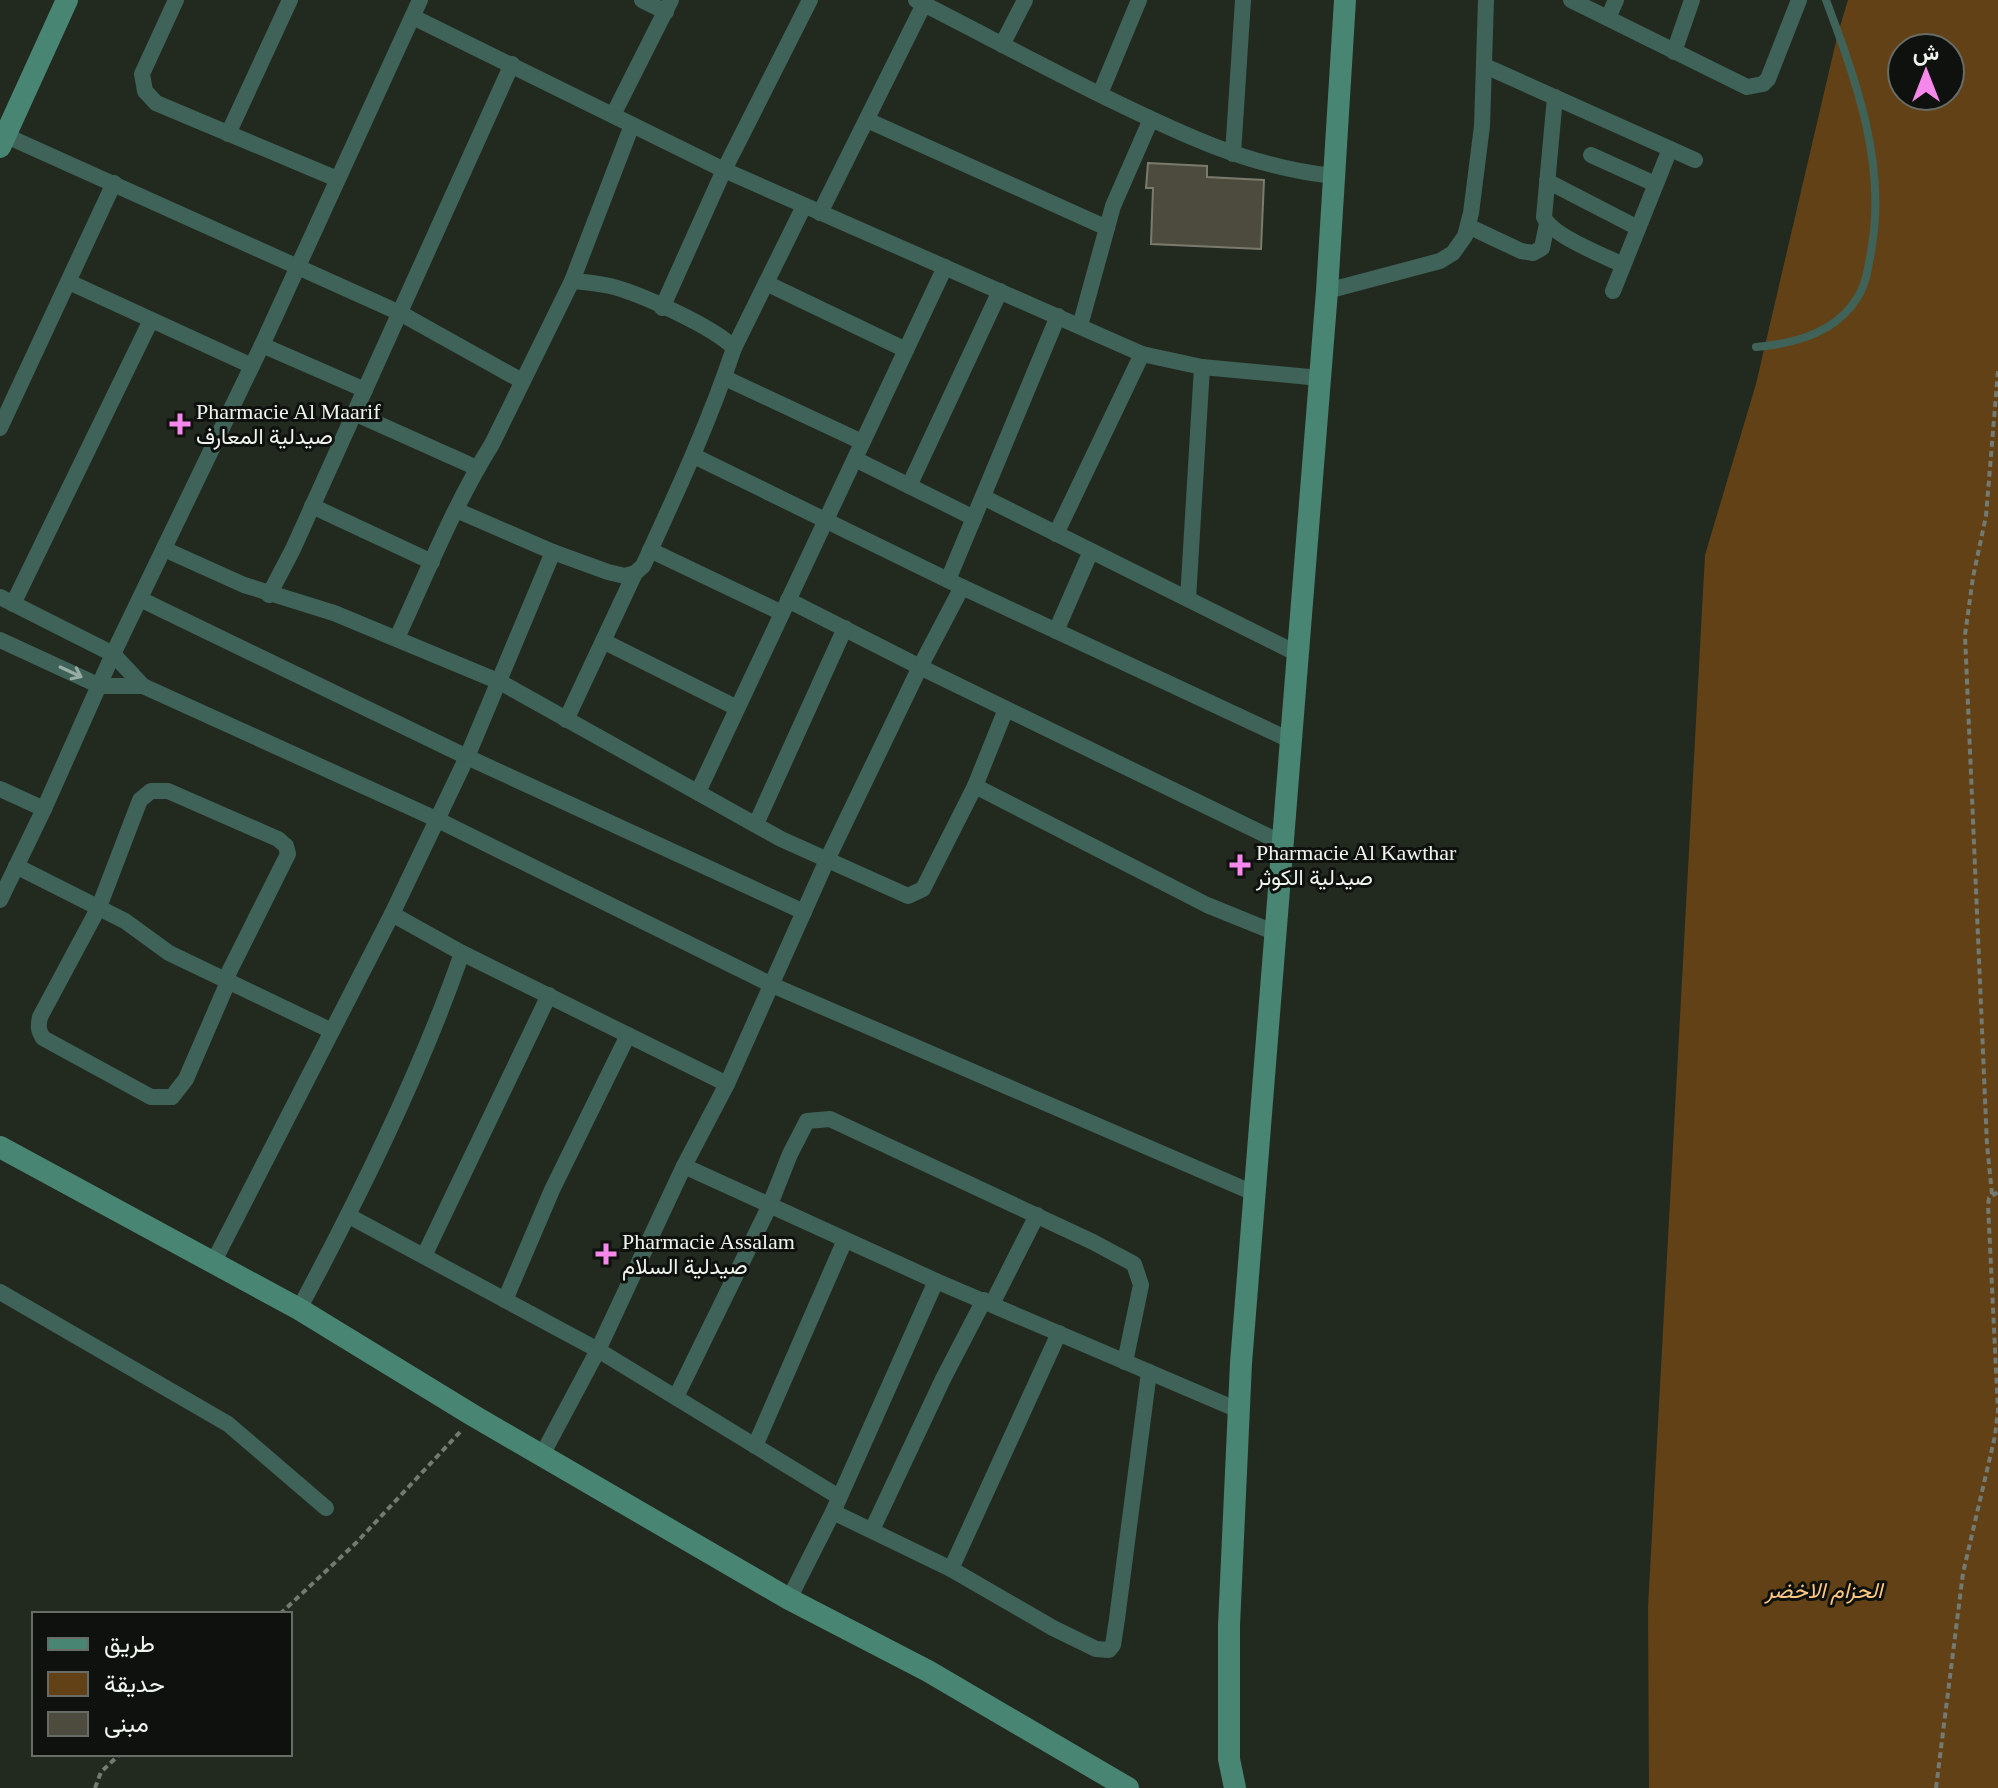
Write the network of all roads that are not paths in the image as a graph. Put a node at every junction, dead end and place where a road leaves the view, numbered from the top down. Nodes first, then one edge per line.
1 (52, 0) edge
2 (67, 0) edge
3 (176, 0) edge
4 (290, 0) edge
5 (420, 0) edge
6 (642, 0) edge
7 (810, 0) edge
8 (1025, 0) edge
9 (1139, 0) edge
10 (1243, 0) edge
11 (1345, 0) edge
12 (1486, 0) edge
13 (1571, 0) edge
14 (1616, 0) edge
15 (1692, 0) edge
16 (1799, 0) edge
17 (1826, 0) edge
18 (927, 3) edge
19 (668, 6) edge
20 (413, 17) junction
21 (1608, 18) junction
22 (1002, 45) junction
23 (1674, 52) junction
24 (512, 64) junction
25 (1485, 66) junction
26 (1100, 94) junction
27 (1555, 97) junction
28 (613, 115) junction
29 (1151, 119) junction
30 (867, 120) junction
31 (632, 125) junction
32 (1, 133) edge
33 (228, 134) junction
34 (1670, 149) junction
35 (1233, 154) junction
36 (1591, 155) dead end
37 (1695, 160) dead end
38 (724, 170) junction
39 (1334, 176) junction
40 (337, 179) junction
41 (1547, 181) junction
42 (114, 183) junction
43 (1655, 184) junction
44 (804, 206) junction
45 (820, 213) junction
46 (1547, 224) junction
47 (1468, 226) junction
48 (1107, 228) junction
49 (1638, 228) junction
50 (1623, 265) junction
51 (945, 267) junction
52 (297, 268) junction
53 (572, 281) junction
54 (69, 282) junction
55 (766, 283) junction
56 (1000, 291) junction
57 (1327, 291) junction
58 (1613, 291) dead end
59 (662, 308) junction
60 (400, 313) junction
61 (1058, 316) junction
62 (151, 320) junction
63 (1080, 326) junction
64 (262, 345) junction
65 (1756, 347) dead end
66 (734, 348) junction
67 (906, 350) junction
68 (1142, 354) junction
69 (252, 366) junction
70 (1202, 367) junction
71 (725, 378) junction
72 (1320, 378) junction
73 (522, 381) junction
74 (365, 390) junction
75 (354, 413) junction
76 (0, 428) edge
77 (862, 442) junction
78 (694, 456) junction
79 (855, 459) junction
80 (477, 468) junction
81 (909, 486) junction
82 (983, 497) junction
83 (312, 506) junction
84 (456, 510) junction
85 (974, 518) junction
86 (825, 520) junction
87 (1056, 534) junction
88 (164, 549) junction
89 (650, 550) junction
90 (1091, 551) junction
91 (553, 552) junction
92 (432, 562) junction
93 (635, 573) junction
94 (955, 584) junction
95 (269, 595) junction
96 (140, 599) junction
97 (1188, 599) junction
98 (7, 600) edge
99 (785, 606) junction
100 (845, 628) junction
101 (1056, 631) junction
102 (397, 638) junction
103 (0, 640) edge
104 (603, 641) junction
105 (113, 654) junction
106 (1298, 654) junction
107 (920, 667) junction
108 (500, 682) junction
109 (100, 686) junction
110 (143, 686) junction
111 (737, 708) junction
112 (1006, 709) junction
113 (566, 720) junction
114 (1292, 741) junction
115 (467, 757) junction
116 (975, 786) junction
117 (0, 789) edge
118 (698, 792) junction
119 (44, 809) junction
120 (436, 819) junction
121 (756, 824) junction
122 (1284, 844) junction
123 (827, 860) junction
124 (16, 866) junction
125 (0, 900) edge
126 (99, 907) junction
127 (804, 912) junction
128 (392, 914) junction
129 (1276, 933) junction
130 (462, 953) junction
131 (226, 981) junction
132 (772, 985) junction
133 (549, 995) junction
134 (332, 1031) junction
135 (628, 1035) junction
136 (727, 1084) junction
137 (0, 1147) edge
138 (684, 1166) junction
139 (1256, 1194) junction
140 (769, 1207) junction
141 (1037, 1215) junction
142 (349, 1216) junction
143 (845, 1240) junction
144 (424, 1256) junction
145 (213, 1263) junction
146 (936, 1281) junction
147 (0, 1292) edge
148 (505, 1300) junction
149 (988, 1302) junction
150 (299, 1309) junction
151 (1059, 1333) junction
152 (598, 1350) junction
153 (1125, 1362) junction
154 (1149, 1372) junction
155 (676, 1397) junction
156 (1238, 1410) junction
157 (755, 1446) junction
158 (542, 1455) junction
159 (836, 1504) junction
160 (326, 1508) dead end
161 (872, 1530) junction
162 (951, 1569) junction
163 (789, 1599) junction
164 (1229, 1759) junction
165 (1128, 1788) edge
166 (1222, 1788) edge
167 (1235, 1788) edge

1 - 32 street
2 - 32 street
3 - 33 street
4 - 33 street
5 - 20 street
6 - 19 street
7 - 38 street
8 - 22 street
9 - 26 street
10 - 35 street
11 - 39 street
12 - 25 street
13 - 21 street
14 - 21 street
15 - 23 street
16 - 23 street
17 - 65 lane
18 - 22 street
18 - 30 street
19 - 28 street
20 - 24 street
20 - 40 street
21 - 23 street
22 - 26 street
24 - 28 street
24 - 60 street
25 - 27 street
25 - 47 street
26 - 29 street
27 - 34 street
27 - 41 street
28 - 31 street
29 - 35 street
29 - 48 street
30 - 45 street
30 - 48 street
31 - 38 street
31 - 53 street
32 - 42 street
33 - 40 street
34 - 37 street
34 - 43 street
35 - 39 street
36 - 43 street
38 - 44 street
38 - 59 street
39 - 57 street
40 - 52 street
41 - 46 street
41 - 49 street
42 - 52 street
42 - 54 street
43 - 49 street
44 - 45 street
44 - 55 street
45 - 51 street
46 - 47 street
46 - 50 street
47 - 57 street
48 - 63 street
49 - 50 street
50 - 58 street
51 - 56 street
51 - 67 street
52 - 60 street
52 - 64 street
53 - 59 street
53 - 73 street
54 - 62 street
54 - 76 street
55 - 66 street
55 - 67 street
56 - 61 street
56 - 81 street
57 - 72 street
59 - 66 street
60 - 73 street
60 - 74 street
61 - 63 street
61 - 82 street
62 - 69 street
62 - 98 street
63 - 68 street
64 - 69 street
64 - 74 street
66 - 71 street
67 - 77 street
68 - 70 street
68 - 87 street
69 - 88 street
70 - 72 street
70 - 97 street
71 - 77 street
71 - 78 street
72 - 106 street
73 - 80 street
74 - 75 street
75 - 80 street
75 - 83 street
77 - 79 street
78 - 86 street
78 - 89 street
79 - 81 street
79 - 86 street
80 - 84 street
81 - 85 street
82 - 85 street
82 - 87 street
83 - 92 street
83 - 95 street
84 - 91 street
84 - 92 street
85 - 94 street
86 - 94 street
86 - 99 street
87 - 90 street
88 - 95 street
88 - 96 street
89 - 93 street
89 - 99 street
90 - 97 street
90 - 101 street
91 - 93 street
91 - 108 street
92 - 102 street
93 - 104 street
94 - 101 street
94 - 107 street
95 - 102 street
96 - 105 street
96 - 115 street
97 - 106 street
98 - 105 street
99 - 100 street
99 - 111 street
100 - 107 street
100 - 121 street
101 - 114 street
102 - 108 street
103 -> 109 street
104 - 111 street
104 - 113 street
105 - 109 street
105 - 110 street
106 - 114 street
107 - 112 street
107 - 123 street
108 - 113 street
108 - 115 street
109 - 110 street
109 - 119 street
110 - 120 street
111 - 118 street
112 - 116 street
112 - 122 street
113 - 118 street
114 - 122 street
115 - 120 street
115 - 127 street
116 - 123 street
116 - 129 street
117 - 119 street
118 - 121 street
119 - 124 street
120 - 128 street
120 - 132 street
121 - 123 street
122 - 129 street
123 - 127 street
124 - 125 street
124 - 126 street
126 - 131 street
126 - 131 street
126 - 131 street
127 - 132 street
128 - 130 street
128 - 134 street
129 - 139 street
130 - 133 street
130 - 142 street
131 - 134 street
132 - 136 street
132 - 139 street
133 - 135 street
133 - 144 street
134 - 145 street
135 - 136 street
135 - 148 street
136 - 138 street
137 - 145 street
138 - 140 street
138 - 152 street
139 - 156 street
140 - 141 street
140 - 143 street
140 - 155 street
141 - 149 street
141 - 153 street
142 - 144 street
142 - 150 street
143 - 146 street
143 - 157 street
144 - 148 street
145 - 150 street
146 - 149 street
146 - 159 street
147 - 160 street
148 - 152 street
149 - 151 street
149 - 161 street
150 - 158 street
151 - 153 street
151 - 162 street
152 - 155 street
152 - 158 street
153 - 154 street
154 - 156 street
154 - 162 street
155 - 157 street
156 - 164 street
157 - 159 street
158 - 163 street
159 - 161 street
159 - 163 street
161 - 162 street
163 - 165 street
164 - 166 street
164 - 167 street

